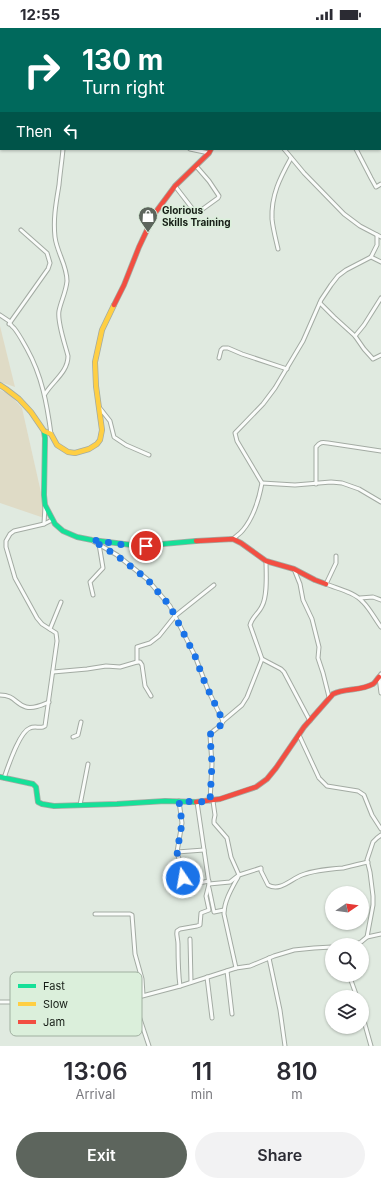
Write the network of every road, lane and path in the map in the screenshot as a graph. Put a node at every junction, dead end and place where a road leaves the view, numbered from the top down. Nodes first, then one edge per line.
1 (63, 150) edge
2 (200, 150) edge
3 (285, 150) edge
4 (357, 150) edge
5 (210, 151) edge
6 (291, 158) junction
7 (196, 166) junction
8 (381, 184) edge
9 (175, 186) junction
10 (21, 230) dead end
11 (377, 235) junction
12 (381, 237) edge
13 (278, 249) dead end
14 (371, 256) junction
15 (381, 262) edge
16 (381, 298) edge
17 (320, 303) junction
18 (0, 315) edge
19 (9, 324) junction
20 (355, 336) junction
21 (381, 355) edge
22 (219, 358) dead end
23 (287, 369) junction
24 (0, 385) edge
25 (45, 394) junction
26 (99, 407) junction
27 (44, 431) junction
28 (50, 434) junction
29 (381, 451) edge
30 (149, 455) dead end
31 (262, 483) junction
32 (316, 484) junction
33 (380, 500) edge
34 (45, 504) junction
35 (52, 520) junction
36 (44, 524) junction
37 (233, 539) junction
38 (92, 540) junction
39 (99, 544) junction
40 (336, 556) dead end
41 (266, 561) junction
42 (294, 569) junction
43 (326, 584) junction
44 (214, 585) dead end
45 (92, 595) dead end
46 (359, 598) junction
47 (381, 600) edge
48 (61, 602) dead end
49 (175, 616) junction
50 (381, 627) edge
51 (50, 629) junction
52 (262, 659) junction
53 (137, 662) junction
54 (53, 672) junction
55 (380, 675) edge
56 (381, 693) edge
57 (0, 695) edge
58 (152, 696) dead end
59 (329, 697) junction
60 (49, 702) junction
61 (223, 721) junction
62 (310, 721) junction
63 (81, 722) dead end
64 (299, 735) junction
65 (74, 737) dead end
66 (88, 764) dead end
67 (2, 777) edge
68 (179, 801) junction
69 (212, 801) junction
70 (197, 802) junction
71 (80, 805) junction
72 (381, 829) edge
73 (381, 835) edge
74 (204, 850) junction
75 (177, 852) junction
76 (368, 862) junction
77 (239, 875) junction
78 (209, 884) junction
79 (224, 910) junction
80 (95, 914) dead end
81 (381, 934) edge
82 (367, 937) joint
83 (190, 939) dead end
84 (325, 947) edge
85 (269, 958) junction
86 (236, 968) junction
87 (227, 971) junction
88 (140, 972) edge
89 (207, 977) junction
90 (142, 979) edge
91 (191, 982) junction
92 (180, 986) junction
93 (143, 995) joint
94 (232, 1014) dead end
95 (212, 1018) dead end
96 (142, 1025) edge
97 (368, 1034) edge
98 (149, 1046) edge
99 (285, 1046) edge
100 (371, 1046) edge

1 - 25 street
2 - 5 street
3 - 6 street
4 - 8 street
5 - 7 street
6 - 11 street
6 - 13 street
7 - 9 street
7 - 9 street
9 - 26 street
10 - 19 street
11 - 12 street
11 - 14 street
14 - 15 street
14 - 17 street
16 - 20 street
17 - 20 street
17 - 23 street
18 - 19 street
19 - 25 street
20 - 21 street
22 - 23 street
23 - 31 street
24 - 27 street
25 - 28 street
26 - 28 street
26 - 30 street
27 - 28 street
27 - 34 street
29 - 32 street
31 - 32 street
31 - 37 street
32 - 33 street
34 - 35 street
34 - 36 street
35 - 36 street
35 - 38 street
36 - 51 street
37 - 38 street
37 - 41 street
38 - 39 street
39 - 45 street
39 - 49 street
40 - 43 street
41 - 42 street
41 - 52 street
42 - 43 street
42 - 59 street
43 - 46 street
44 - 49 street
46 - 47 street
46 - 50 street
48 - 51 street
49 - 53 street
49 - 61 street
51 - 54 street
52 - 61 street
52 - 62 street
53 - 54 street
53 - 58 street
54 - 60 street
55 - 56 street
55 - 59 street
57 - 60 street
59 - 62 street
60 - 67 street
61 - 69 street
62 - 64 street
63 - 65 street
64 - 69 street
64 - 72 street
66 - 71 street
67 - 71 street
68 - 70 street
68 - 71 street
68 - 75 street
69 - 70 street
69 - 77 street
70 - 74 street
73 - 76 street
74 - 75 street
74 - 78 street
75 - 78 street
76 - 77 street
76 - 82 street
77 - 78 street
77 - 79 street
78 - 79 street
78 - 92 street
79 - 86 street
80 - 88 street
81 - 82 street
83 - 91 street
84 - 85 street
85 - 86 street
85 - 99 street
86 - 87 street
87 - 89 street
87 - 94 street
89 - 91 street
89 - 95 street
90 - 93 street
91 - 92 street
92 - 93 street
96 - 98 street
97 - 100 street

